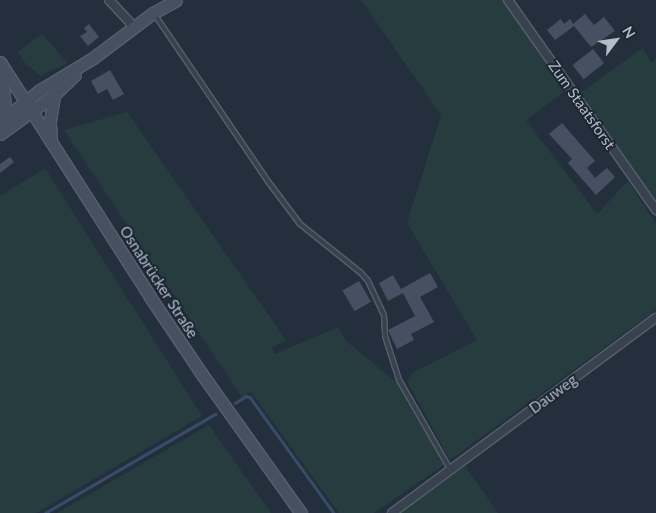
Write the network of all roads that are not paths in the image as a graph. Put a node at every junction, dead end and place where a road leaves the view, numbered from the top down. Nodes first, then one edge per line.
1 (109, 0) edge
2 (176, 0) edge
3 (508, 0) edge
4 (153, 14) junction
5 (134, 27) junction
6 (93, 58) junction
7 (0, 62) edge
8 (0, 68) edge
9 (54, 95) junction
10 (24, 101) junction
11 (31, 113) junction
12 (0, 121) edge
13 (0, 134) edge
14 (51, 144) junction
15 (656, 210) edge
16 (656, 318) edge
17 (451, 470) junction
18 (301, 513) edge
19 (392, 513) edge

1 - 5 street
2 - 4 main road
3 - 15 street, Zum Staatsforst
4 - 5 main road
4 - 17 lane
5 - 6 main road
6 - 9 main road
6 - 10 main road
7 - 10 main road, Osnabrücker Straße
8 - 12 main road
9 - 11 main road
9 - 14 main road
10 - 11 main road, Osnabrücker Straße
10 - 12 main road
11 - 13 main road
11 - 14 main road, Osnabrücker Straße
14 - 18 main road, Osnabrücker Straße
16 - 17 street, Dauweg
17 - 19 street, Dauweg

